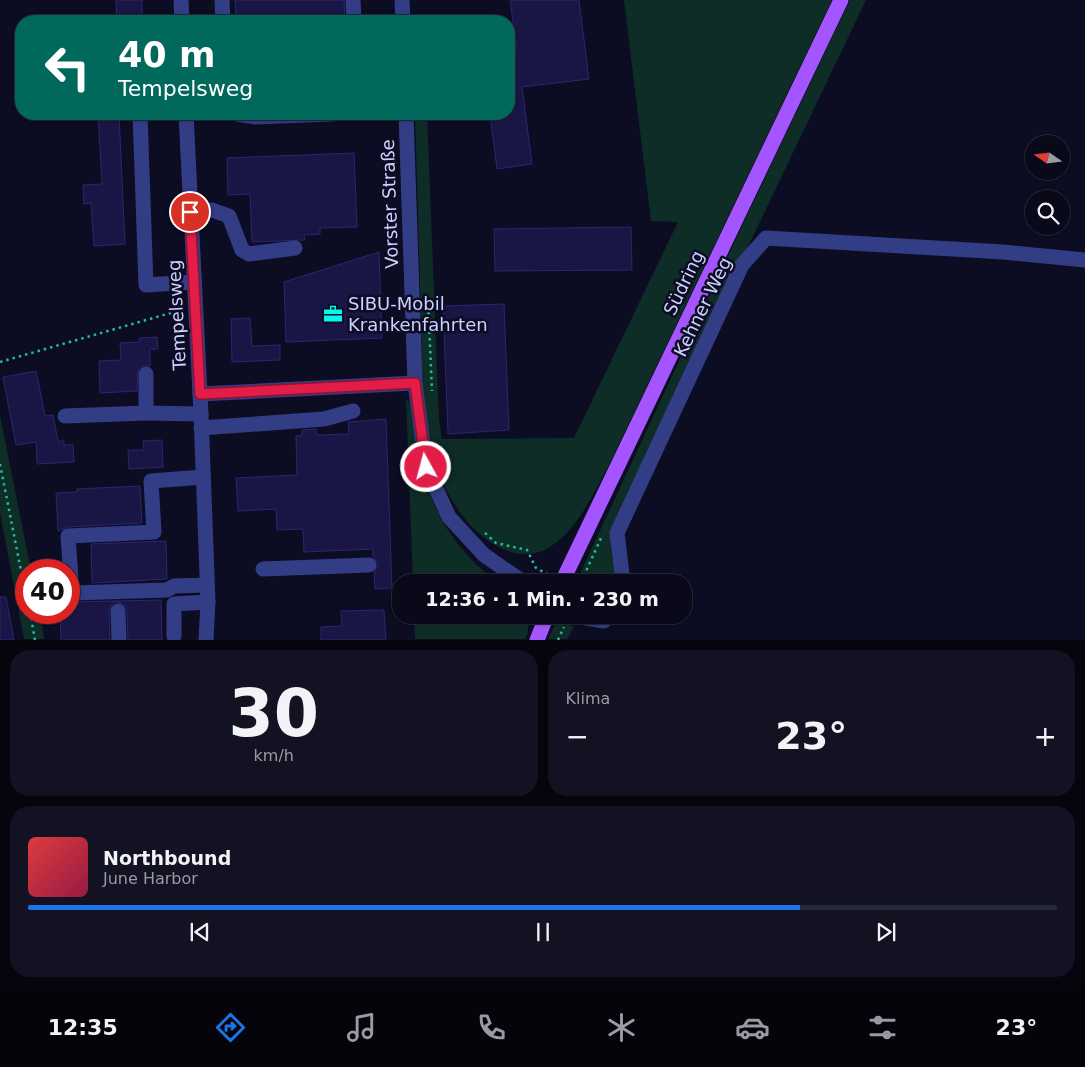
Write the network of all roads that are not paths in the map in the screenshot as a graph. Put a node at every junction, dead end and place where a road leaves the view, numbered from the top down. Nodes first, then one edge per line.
1 (181, 0) edge
2 (222, 0) edge
3 (354, 0) edge
4 (402, 0) edge
5 (841, 0) edge
6 (182, 15) edge
7 (223, 15) edge
8 (354, 15) edge
9 (403, 15) edge
10 (140, 120) edge
11 (186, 120) edge
12 (406, 120) edge
13 (190, 212) junction
14 (295, 248) dead end
15 (1085, 260) edge
16 (194, 282) junction
17 (146, 374) dead end
18 (415, 383) junction
19 (200, 394) junction
20 (353, 412) dead end
21 (146, 414) junction
22 (65, 416) dead end
23 (201, 421) junction
24 (203, 477) junction
25 (370, 565) dead end
26 (263, 569) dead end
27 (511, 574) edge
28 (566, 574) edge
29 (622, 574) edge
30 (207, 585) junction
31 (208, 602) junction
32 (118, 611) dead end
33 (543, 624) edge
34 (174, 636) dead end
35 (118, 640) edge
36 (206, 640) edge
37 (537, 640) edge

1 - 6 street
2 - 7 street
3 - 8 street
4 - 9 street
5 - 28 main road, Südring
10 - 16 street
11 - 13 street, Tempelsweg
12 - 18 street, Vorster Straße
13 - 14 street
13 - 16 street, Tempelsweg
15 - 29 street, Kehner Weg
16 - 19 street, Tempelsweg
17 - 21 street
18 - 19 street, Tempelsweg
18 - 27 street, Vorster Straße
19 - 23 street, Tempelsweg
20 - 23 street
21 - 22 street
21 - 23 street
23 - 24 street, Tempelsweg
24 - 30 street, Tempelsweg
24 - 30 street
25 - 26 street
30 - 31 street, Tempelsweg
31 - 34 street
31 - 36 street, Tempelsweg
32 - 35 street
33 - 37 main road

